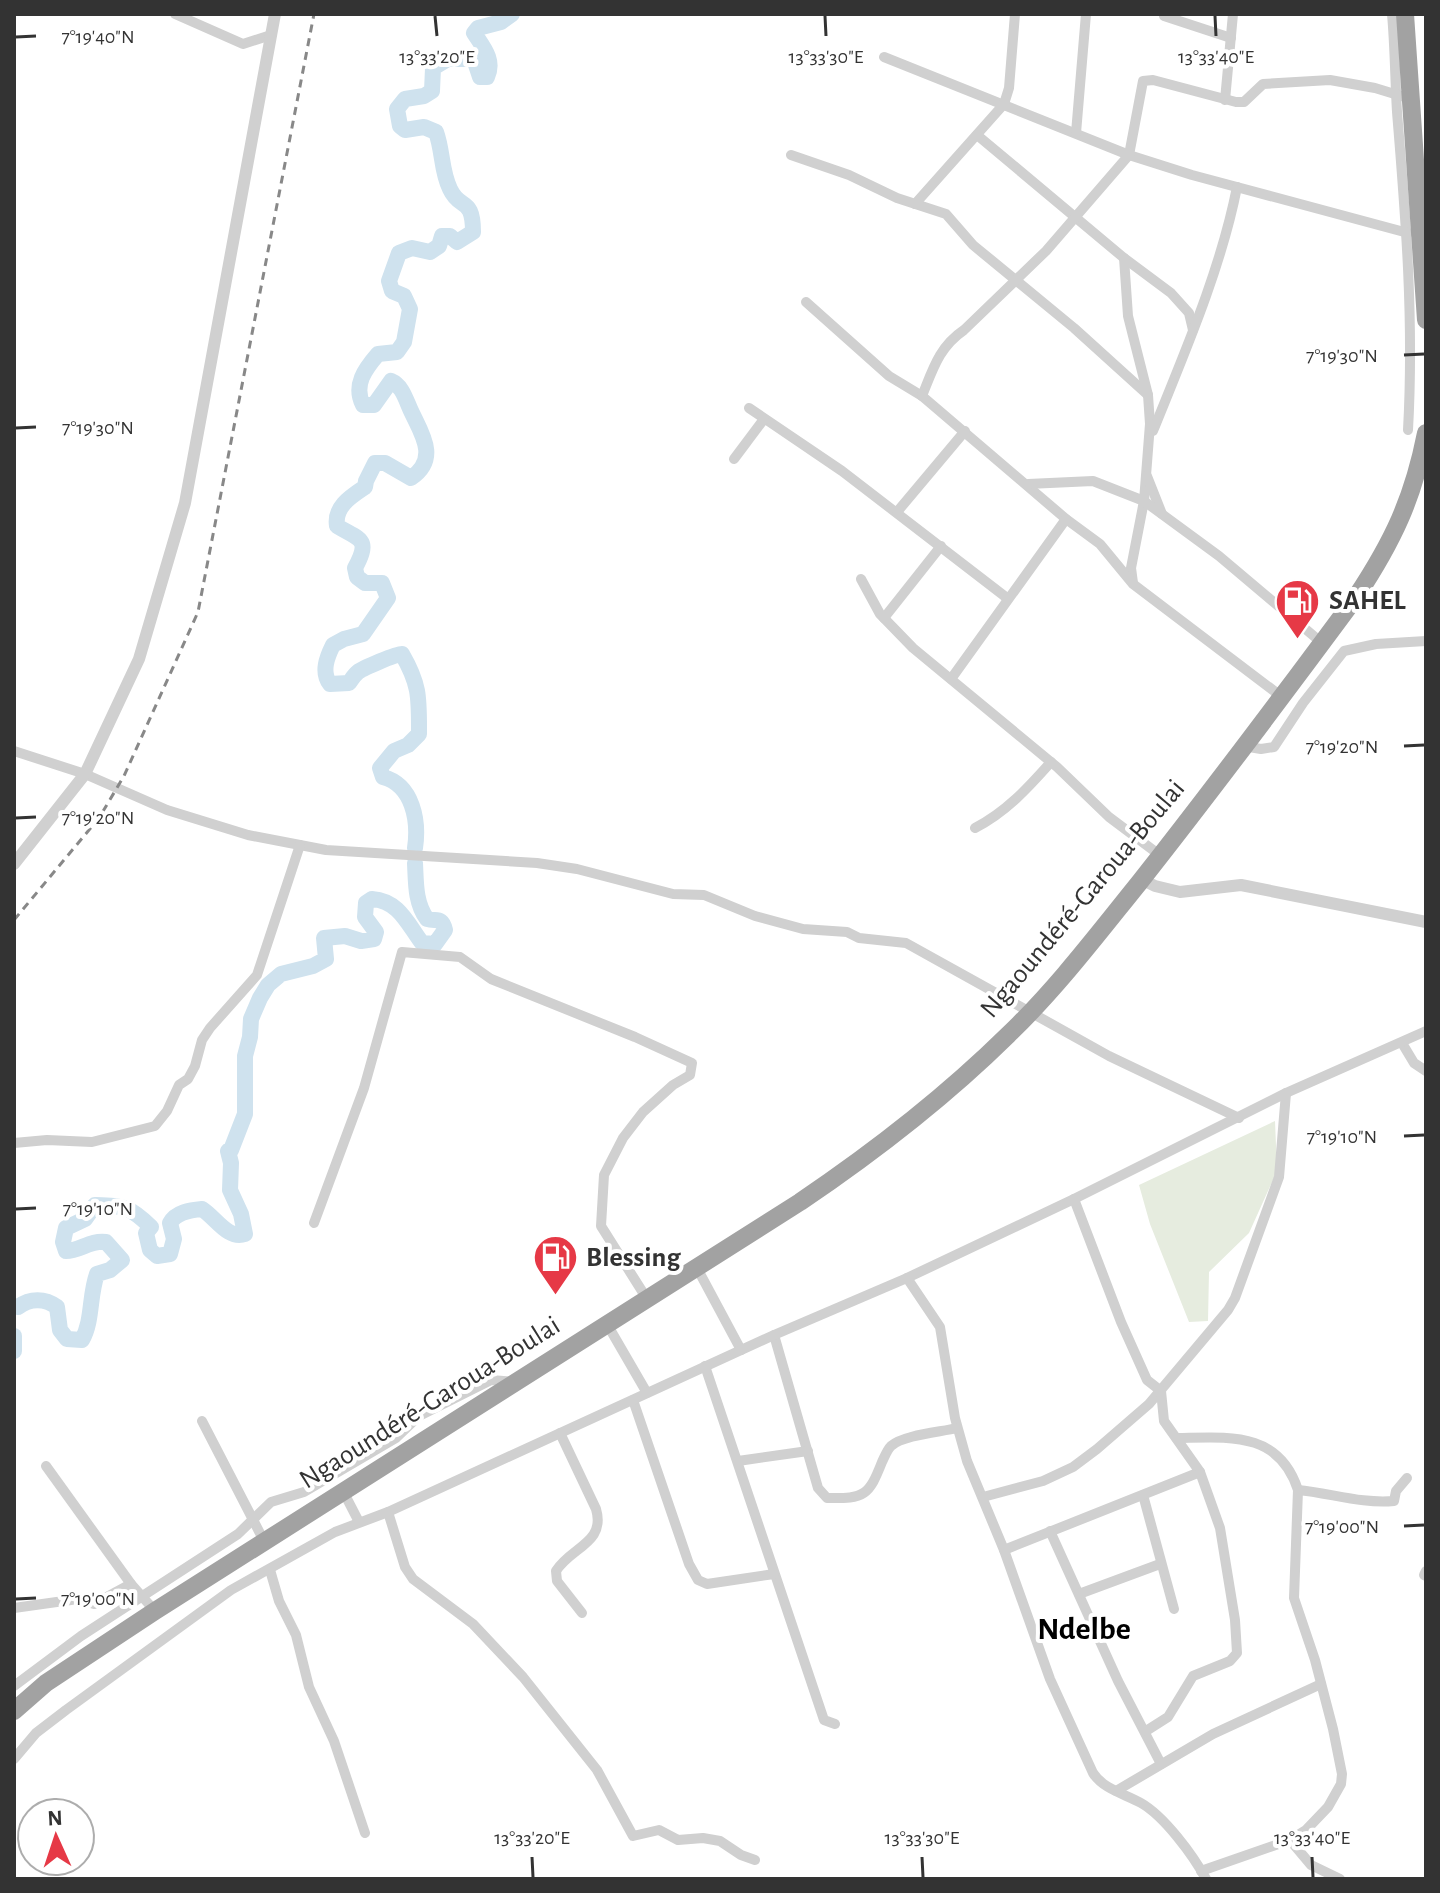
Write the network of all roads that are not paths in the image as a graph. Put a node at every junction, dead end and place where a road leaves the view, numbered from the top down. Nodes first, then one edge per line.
1 (175, 14) edge
2 (275, 14) edge
3 (1015, 14) edge
4 (1086, 14) edge
5 (1233, 14) edge
6 (1392, 14) edge
7 (1405, 14) edge
8 (1164, 16) dead end
9 (271, 35) junction
10 (1231, 38) junction
11 (884, 57) dead end
12 (1404, 97) junction
13 (1225, 100) junction
14 (1004, 104) junction
15 (1076, 133) junction
16 (977, 135) junction
17 (791, 155) dead end
18 (1129, 155) junction
19 (1410, 186) junction
20 (1237, 187) junction
21 (915, 204) junction
22 (1074, 217) junction
23 (1408, 233) junction
24 (1124, 258) junction
25 (1015, 281) junction
26 (806, 302) dead end
27 (1426, 320) edge
28 (1193, 330) junction
29 (1148, 395) junction
30 (922, 396) junction
31 (749, 408) dead end
32 (764, 419) junction
33 (965, 431) junction
34 (1417, 432) edge
35 (1148, 445) junction
36 (734, 459) dead end
37 (1146, 471) junction
38 (1028, 484) junction
39 (1144, 501) junction
40 (897, 512) junction
41 (1162, 514) junction
42 (1066, 519) junction
43 (941, 546) junction
44 (861, 579) dead end
45 (1133, 584) junction
46 (1007, 598) junction
47 (884, 618) junction
48 (1426, 641) edge
49 (1322, 643) junction
50 (951, 679) junction
51 (1282, 697) junction
52 (1243, 746) junction
53 (14, 751) edge
54 (1051, 762) junction
55 (85, 774) junction
56 (975, 828) dead end
57 (300, 845) junction
58 (1161, 856) junction
59 (14, 864) edge
60 (1141, 879) junction
61 (1426, 922) edge
62 (1031, 1011) junction
63 (1426, 1031) edge
64 (1402, 1043) junction
65 (1426, 1071) edge
66 (1286, 1093) junction
67 (1239, 1118) junction
68 (14, 1143) edge
69 (1074, 1199) junction
70 (314, 1223) dead end
71 (697, 1268) junction
72 (907, 1278) junction
73 (647, 1299) junction
74 (607, 1324) junction
75 (774, 1335) junction
76 (741, 1350) junction
77 (705, 1366) junction
78 (516, 1382) junction
79 (1161, 1391) junction
80 (647, 1393) junction
81 (633, 1400) junction
82 (202, 1421) dead end
83 (957, 1428) junction
84 (560, 1433) junction
85 (1178, 1438) junction
86 (808, 1451) junction
87 (738, 1461) junction
88 (46, 1466) dead end
89 (1200, 1472) junction
90 (1407, 1478) dead end
91 (1298, 1490) junction
92 (343, 1491) junction
93 (1143, 1495) junction
94 (983, 1497) junction
95 (388, 1512) junction
96 (252, 1521) junction
97 (359, 1522) junction
98 (1050, 1531) junction
99 (264, 1541) junction
100 (1004, 1550) junction
101 (1160, 1564) junction
102 (270, 1570) junction
103 (774, 1574) junction
104 (131, 1584) junction
105 (1079, 1594) junction
106 (142, 1597) junction
107 (14, 1608) edge
108 (1174, 1609) dead end
109 (155, 1611) junction
110 (582, 1613) dead end
111 (1321, 1684) junction
112 (14, 1686) edge
113 (14, 1711) edge
114 (835, 1724) dead end
115 (1146, 1731) junction
116 (14, 1759) edge
117 (1161, 1764) junction
118 (1116, 1791) junction
119 (365, 1833) dead end
120 (1290, 1840) junction
121 (755, 1860) dead end
122 (1311, 1865) junction
123 (1204, 1875) edge
124 (1314, 1879) edge
125 (1340, 1879) edge

1 - 9 street
2 - 9 street
3 - 14 street
4 - 15 street
5 - 10 street
6 - 12 street
7 - 12 highway
8 - 10 street
9 - 55 street
10 - 13 street
11 - 14 street
12 - 13 street
12 - 19 highway
13 - 18 street
14 - 15 street
14 - 16 street
15 - 18 street
16 - 21 street
16 - 22 street
17 - 21 street
18 - 20 street
18 - 22 street
19 - 23 street
19 - 27 highway
20 - 23 street
20 - 28 street
21 - 25 street
22 - 24 street
22 - 25 street
23 - 34 street
24 - 28 street
24 - 29 street
25 - 29 street
25 - 30 street
26 - 30 street
28 - 35 street
29 - 35 street
30 - 33 street
31 - 32 street
32 - 36 street
32 - 40 street
33 - 38 street
33 - 40 street
34 - 49 highway, Ngaoundéré-Garoua-Boulai
35 - 37 street
37 - 39 street
37 - 41 street
38 - 39 street
38 - 42 street
39 - 41 street
39 - 45 street
40 - 43 street
41 - 49 street
42 - 45 street
42 - 46 street
43 - 46 street
43 - 47 street
44 - 47 street
45 - 51 street
46 - 50 street
47 - 50 street
48 - 52 street
49 - 51 highway, Ngaoundéré-Garoua-Boulai
50 - 54 street
51 - 52 highway, Ngaoundéré-Garoua-Boulai
52 - 58 highway, Ngaoundéré-Garoua-Boulai
53 - 55 street
54 - 56 street
54 - 58 street
55 - 57 street
55 - 59 street
57 - 62 street
57 - 68 street
58 - 60 highway, Ngaoundéré-Garoua-Boulai
60 - 61 street
60 - 62 highway, Ngaoundéré-Garoua-Boulai
62 - 67 street
62 - 71 highway, Ngaoundéré-Garoua-Boulai
63 - 64 street
64 - 65 street
64 - 66 street
66 - 67 street
66 - 79 street
67 - 69 street
69 - 72 street
69 - 79 street
70 - 73 street
71 - 73 highway, Ngaoundéré-Garoua-Boulai
71 - 76 street
72 - 75 street
72 - 83 street
73 - 74 highway, Ngaoundéré-Garoua-Boulai
74 - 78 highway, Ngaoundéré-Garoua-Boulai
74 - 80 street
75 - 76 street
75 - 86 street
76 - 77 street
77 - 80 street
77 - 87 street
78 - 92 highway, Ngaoundéré-Garoua-Boulai
78 - 96 street
79 - 85 street
79 - 94 street
80 - 81 street
81 - 84 street
81 - 103 street
82 - 96 street
83 - 86 street
83 - 94 street
84 - 95 street
84 - 110 street
85 - 89 street
85 - 91 street
86 - 87 street
87 - 103 street
88 - 104 street
89 - 93 street
89 - 115 street
90 - 91 street
91 - 111 street
92 - 97 street
92 - 99 highway, Ngaoundéré-Garoua-Boulai
93 - 98 street
93 - 101 street
94 - 100 street
95 - 97 street
95 - 121 street
96 - 99 street
96 - 106 street
97 - 102 street
98 - 100 street
98 - 105 street
99 - 109 highway, Ngaoundéré-Garoua-Boulai
100 - 118 street
101 - 105 street
101 - 108 street
102 - 116 street
102 - 119 street
103 - 114 street
104 - 106 street
104 - 107 street
105 - 115 street
106 - 109 street
106 - 112 street
109 - 113 highway, Ngaoundéré-Garoua-Boulai
111 - 117 street
111 - 120 street
115 - 117 street
117 - 118 street
118 - 123 street
120 - 122 street
120 - 123 street
122 - 124 street
122 - 125 street

